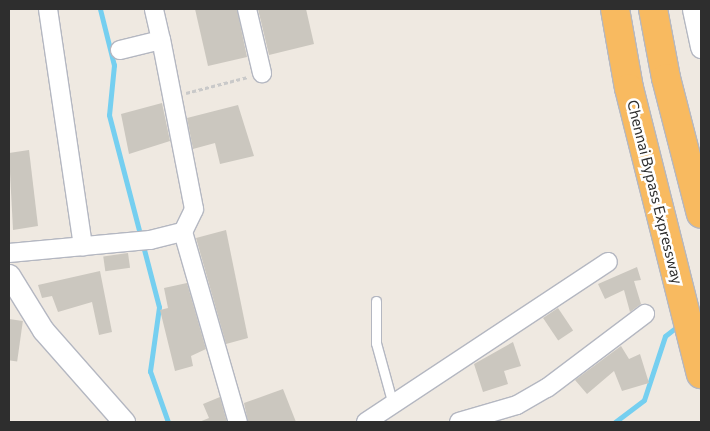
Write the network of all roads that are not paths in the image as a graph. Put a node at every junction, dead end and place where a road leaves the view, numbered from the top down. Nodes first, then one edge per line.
1 (48, 9) edge
2 (154, 9) edge
3 (247, 9) edge
4 (615, 9) edge
5 (653, 9) edge
6 (693, 9) edge
7 (161, 40) junction
8 (701, 47) edge
9 (120, 50) dead end
10 (262, 73) road end
11 (701, 214) edge
12 (183, 232) junction
13 (83, 246) junction
14 (9, 252) edge
15 (608, 262) dead end
16 (9, 275) edge
17 (376, 302) dead end
18 (645, 314) dead end
19 (701, 374) edge
20 (392, 402) junction
21 (124, 422) edge
22 (238, 422) edge
23 (366, 422) edge
24 (459, 422) edge

1 - 13 street
2 - 7 street
3 - 10 street
4 - 19 highway, Chennai Bypass Expressway
5 - 11 highway
6 - 8 street
7 - 9 street
7 - 12 street
12 - 13 street
12 - 22 street
13 - 14 street
15 - 20 street
16 - 21 street
17 - 20 lane
18 - 24 street
20 - 23 street

